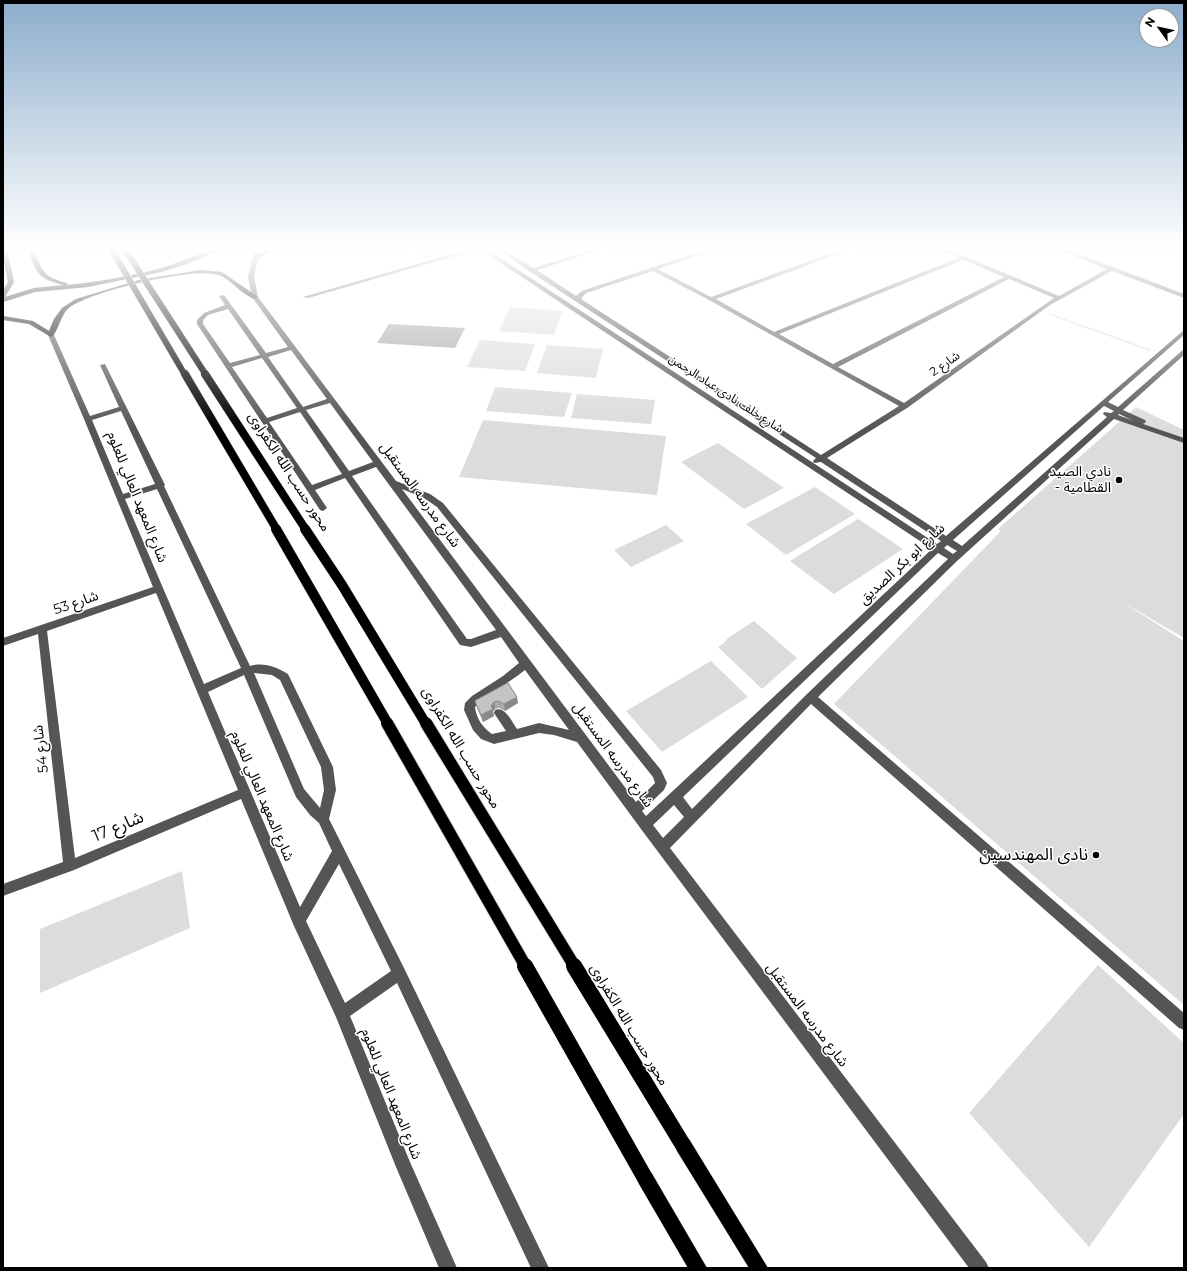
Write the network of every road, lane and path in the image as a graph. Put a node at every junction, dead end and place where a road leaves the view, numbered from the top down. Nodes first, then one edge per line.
1 (64, 309) edge
2 (146, 309) edge
3 (164, 309) edge
4 (220, 309) edge
5 (232, 309) edge
6 (264, 309) edge
7 (575, 309) edge
8 (591, 309) edge
9 (730, 309) edge
10 (835, 309) edge
11 (945, 309) edge
12 (1042, 309) edge
13 (1039, 311) junction
14 (3, 318) edge
15 (1184, 332) edge
16 (774, 334) junction
17 (51, 335) junction
18 (292, 348) junction
19 (1184, 350) edge
20 (1160, 354) junction
21 (264, 356) junction
22 (103, 365) dead end
23 (228, 366) junction
24 (832, 367) junction
25 (332, 400) junction
26 (1104, 403) junction
27 (904, 406) junction
28 (124, 408) junction
29 (301, 409) junction
30 (1097, 410) junction
31 (1115, 413) junction
32 (88, 419) junction
33 (264, 421) junction
34 (1184, 441) edge
35 (821, 458) junction
36 (378, 463) junction
37 (812, 464) junction
38 (346, 475) junction
39 (393, 483) junction
40 (161, 485) junction
41 (310, 490) junction
42 (120, 498) junction
43 (323, 508) dead end
44 (947, 540) junction
45 (938, 548) junction
46 (963, 551) junction
47 (954, 559) junction
48 (158, 590) junction
49 (42, 629) junction
50 (503, 632) junction
51 (3, 642) edge
52 (526, 663) junction
53 (248, 670) junction
54 (202, 690) junction
55 (811, 696) junction
56 (500, 714) dead end
57 (514, 733) junction
58 (581, 738) junction
59 (245, 792) junction
60 (675, 798) junction
61 (635, 810) junction
62 (691, 817) junction
63 (323, 819) junction
64 (645, 825) junction
65 (662, 847) junction
66 (339, 851) junction
67 (70, 866) junction
68 (3, 890) edge
69 (299, 921) junction
70 (399, 973) junction
71 (342, 1013) junction
72 (1184, 1023) edge
73 (448, 1268) edge
74 (540, 1268) edge
75 (698, 1268) edge
76 (759, 1268) edge
77 (980, 1268) edge

1 - 17 main road
2 - 75 main road, bridge
3 - 76 main road, محور حسب الله الكفراوى, bridge
4 - 23 street
5 - 21 street
6 - 18 street, شارع مدرسه المستقبل
7 - 37 street, شارع خلف نادى عباد الرحمن
8 - 35 street, شارع خلف نادى عباد الرحمن
9 - 16 street
10 - 16 street
11 - 24 street
12 - 13 street, شارع 2
13 - 20 path
13 - 27 street, شارع 2
14 - 17 main road
15 - 20 street, شارع ابو بكر الصديق
16 - 24 street
17 - 32 street, شارع المعهد العالي للعلوم
18 - 21 street
18 - 25 street, شارع مدرسه المستقبل
19 - 31 street
20 - 26 street, شارع ابو بكر الصديق
21 - 23 street
21 - 29 street
22 - 28 street
23 - 33 street
24 - 27 street
25 - 29 street
25 - 36 street, شارع مدرسه المستقبل
26 - 30 street, شارع ابو بكر الصديق
26 - 31 street
27 - 35 street, شارع 2
28 - 32 street
28 - 40 street
29 - 33 street
29 - 38 street
30 - 31 street
30 - 44 street, شارع ابو بكر الصديق
31 - 34 street
31 - 46 street
32 - 42 street, شارع المعهد العالي للعلوم
33 - 41 street
35 - 37 street, شارع 2
35 - 44 street, شارع خلف نادى عباد الرحمن
36 - 38 street
36 - 39 street, شارع مدرسه المستقبل
37 - 45 street, شارع خلف نادى عباد الرحمن
38 - 41 street
38 - 50 street
39 - 50 street, شارع مدرسه المستقبل
39 - 61 street
40 - 42 street
40 - 53 street
41 - 43 street
42 - 48 street, شارع المعهد العالي للعلوم
44 - 45 street, شارع ابو بكر الصديق
44 - 46 street, شارع خلف نادى عباد الرحمن
45 - 47 street, شارع خلف نادى عباد الرحمن
45 - 60 street, شارع ابو بكر الصديق
46 - 47 street
47 - 55 street
48 - 49 street, شارع 53
48 - 54 street, شارع المعهد العالي للعلوم
49 - 51 street, شارع 53
49 - 67 street, شارع 54
50 - 52 street, شارع مدرسه المستقبل
52 - 57 street
52 - 58 street, شارع مدرسه المستقبل
53 - 54 street
53 - 63 street
53 - 63 street
54 - 59 street, شارع المعهد العالي للعلوم
55 - 62 street
55 - 72 street
56 - 57 street
57 - 58 street
58 - 61 street, شارع مدرسه المستقبل
59 - 67 street, شارع 17
59 - 69 street, شارع المعهد العالي للعلوم
60 - 62 street
60 - 64 street, شارع ابو بكر الصديق
61 - 64 street, شارع مدرسه المستقبل
62 - 65 street
63 - 66 street
64 - 65 street, شارع مدرسه المستقبل
65 - 77 street, شارع مدرسه المستقبل
66 - 69 street
66 - 70 street
67 - 68 street, شارع 17
69 - 71 street, شارع المعهد العالي للعلوم
70 - 71 street
70 - 74 street
71 - 73 street, شارع المعهد العالي للعلوم

